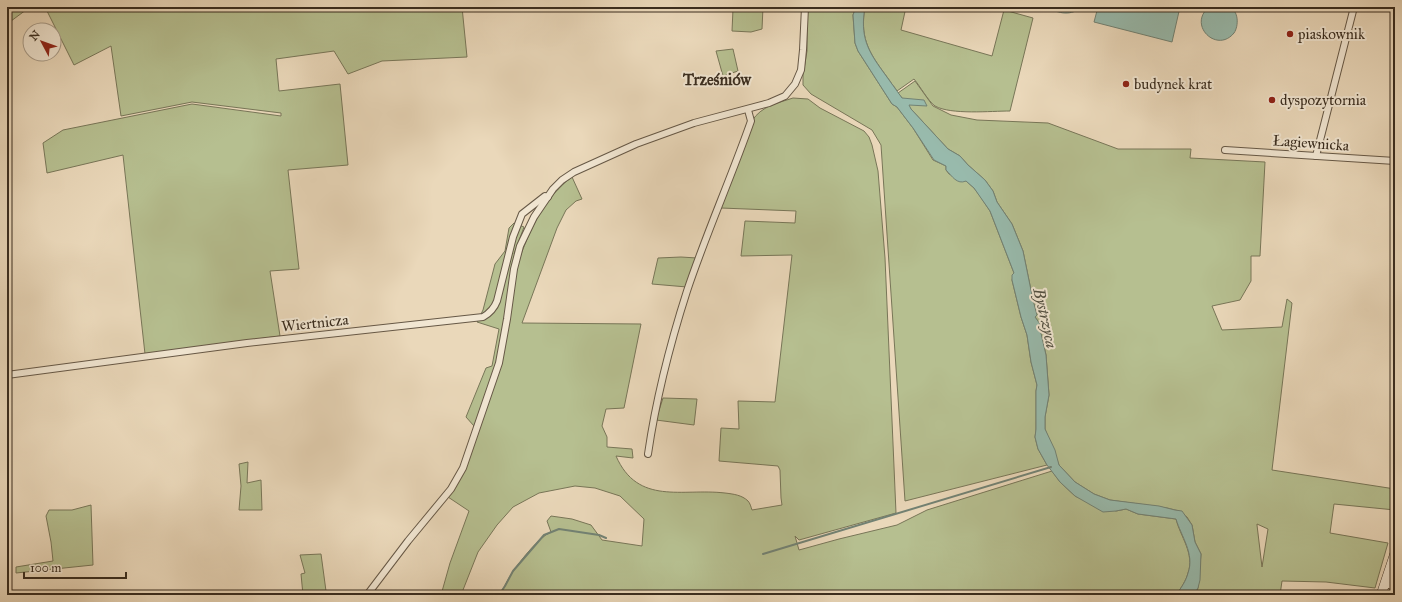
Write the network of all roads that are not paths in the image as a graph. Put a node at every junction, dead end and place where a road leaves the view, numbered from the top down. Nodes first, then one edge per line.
1 (804, 7) edge
2 (1354, 7) edge
3 (748, 110) junction
4 (1225, 150) dead end
5 (1316, 156) junction
6 (1395, 161) edge
7 (548, 197) junction
8 (7, 375) edge
9 (648, 454) dead end
10 (1395, 553) edge
11 (1385, 584) junction
12 (1395, 587) edge
13 (367, 595) edge
14 (1382, 595) edge

1 - 3 street
2 - 5 street
3 - 7 street
3 - 9 street
4 - 5 street, Łagiewnicka
5 - 6 street, Łagiewnicka
7 - 8 street, Wiertnicza
7 - 13 street
10 - 11 main road
11 - 12 street
11 - 14 main road

